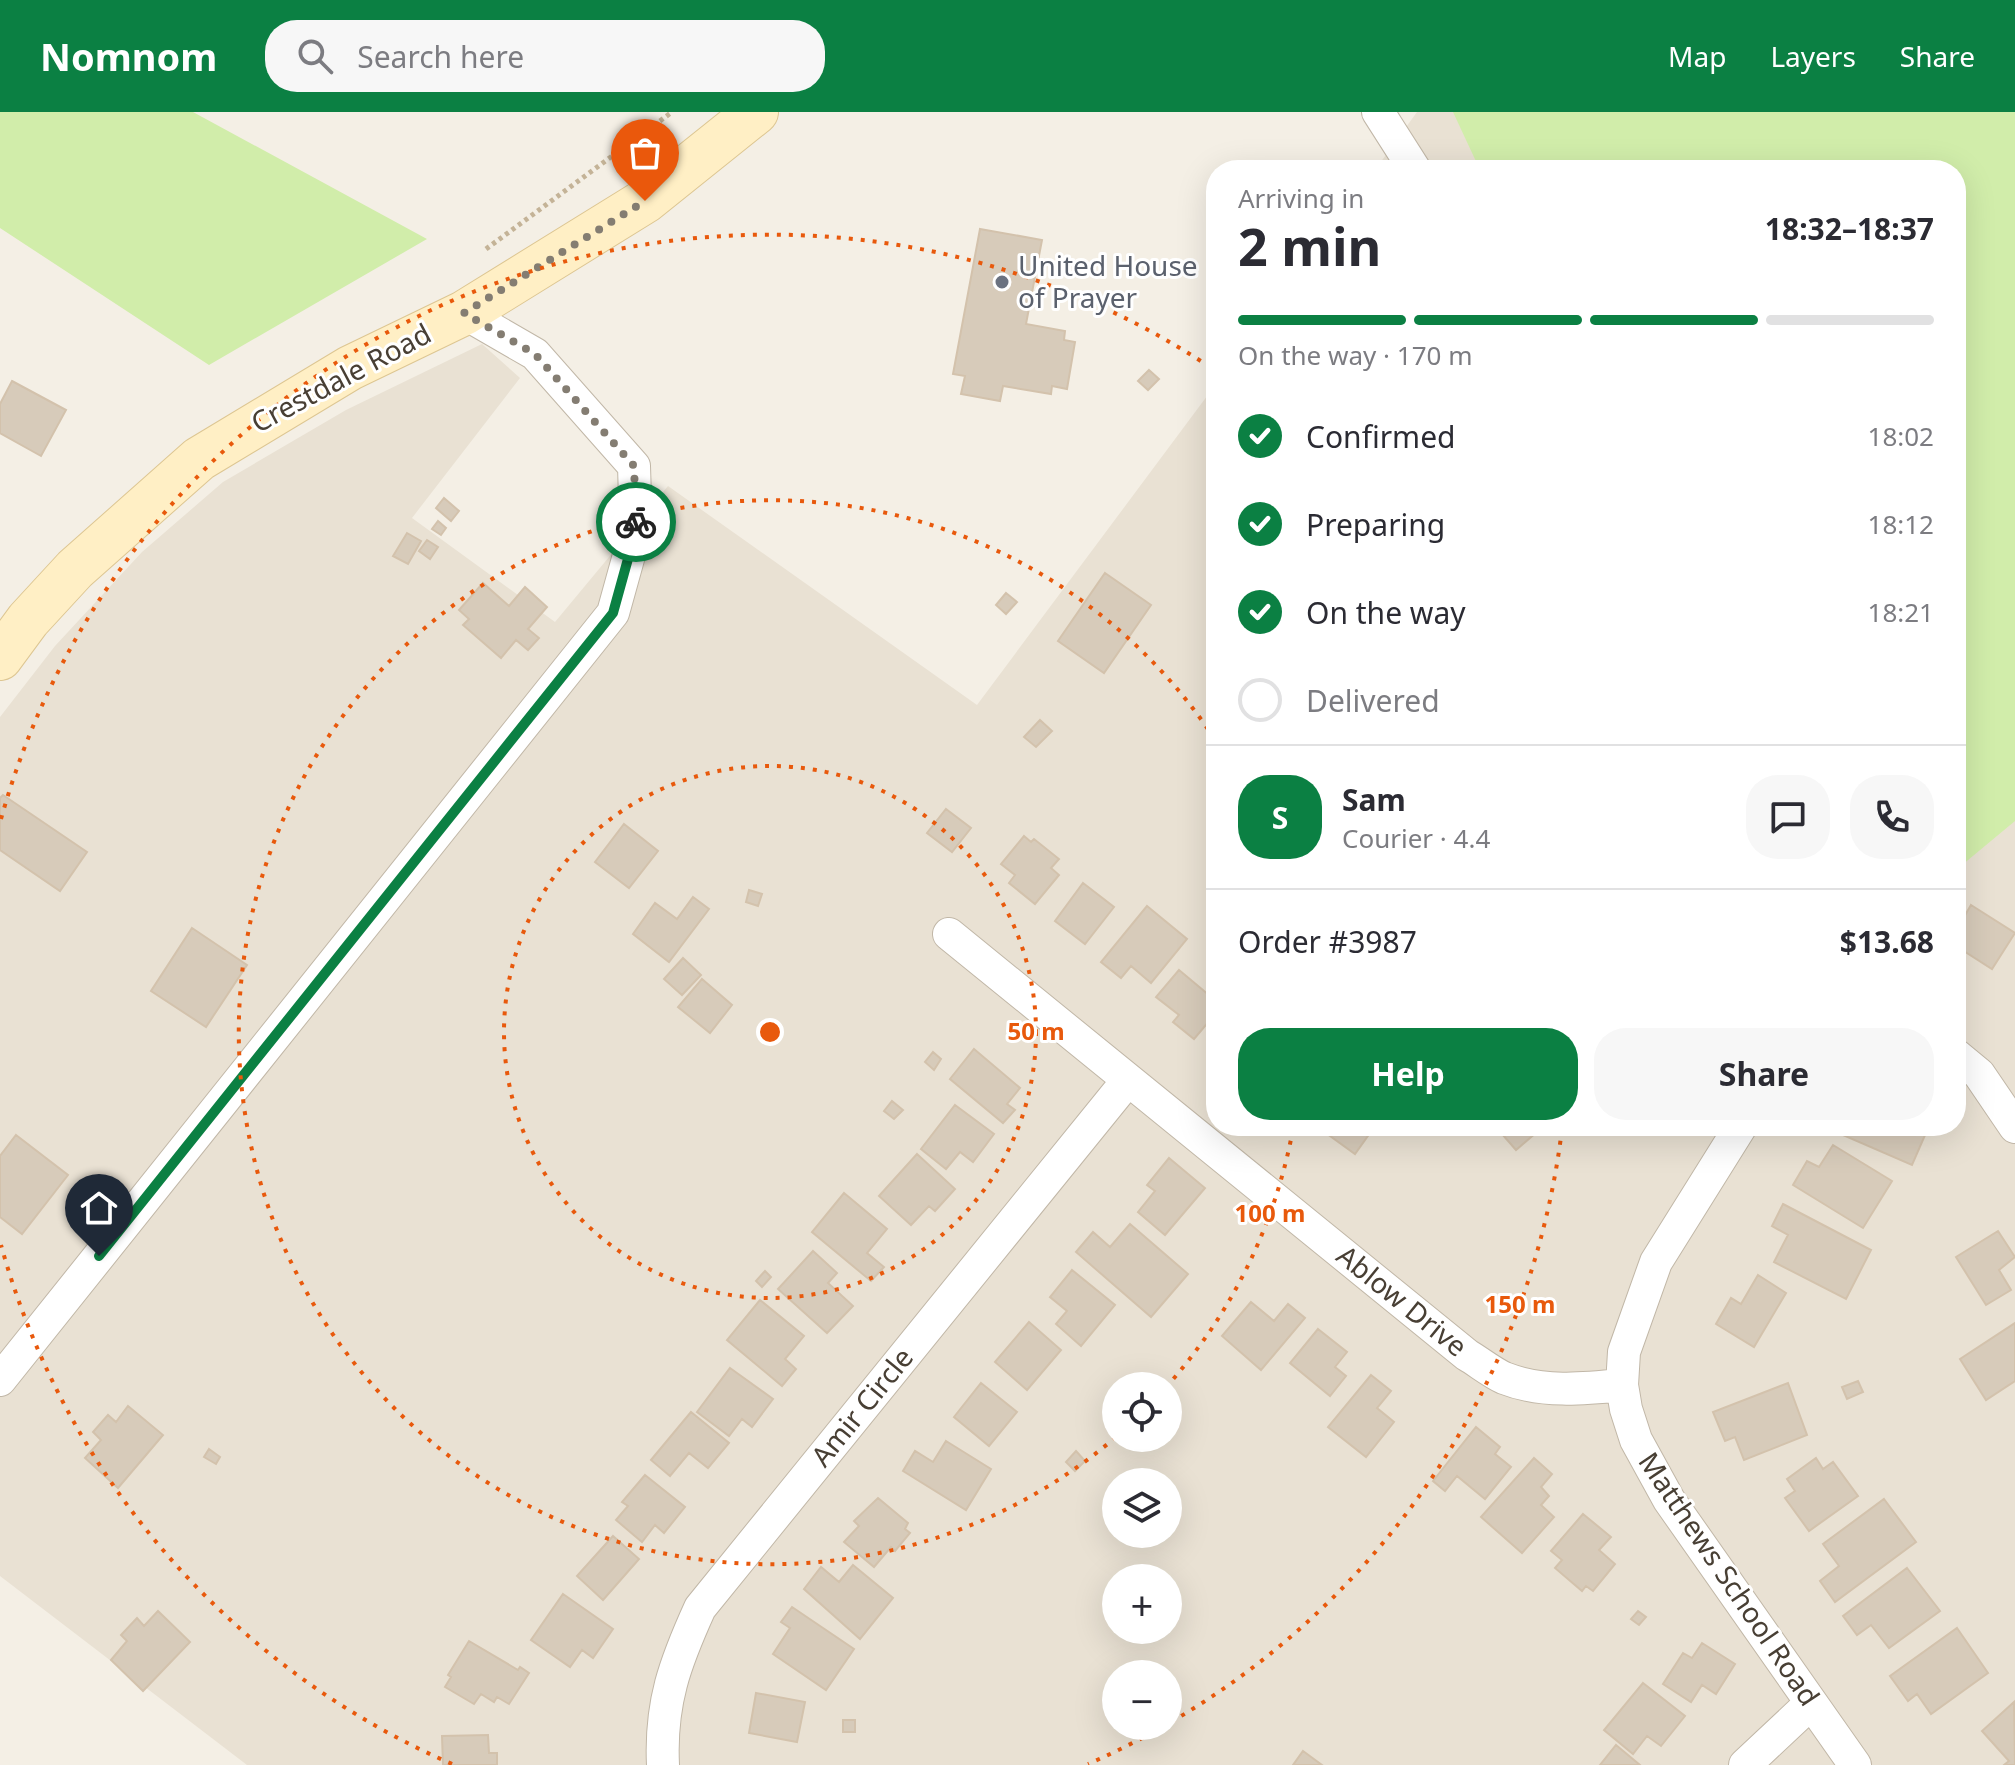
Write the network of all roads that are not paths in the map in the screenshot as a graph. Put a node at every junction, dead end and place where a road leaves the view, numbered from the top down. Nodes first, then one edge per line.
1 (756, 112) edge
2 (1378, 112) edge
3 (1409, 160) edge
4 (464, 313) junction
5 (0, 658) edge
6 (949, 934) dead end
7 (1966, 1063) edge
8 (1128, 1080) junction
9 (2015, 1127) edge
10 (1735, 1136) edge
11 (0, 1380) edge
12 (1622, 1385) junction
13 (1811, 1703) junction
14 (663, 1765) edge
15 (1745, 1765) edge
16 (1855, 1765) edge

1 - 4 street, Crestdale Road
2 - 3 street
4 - 5 street, Crestdale Road
4 - 11 street
6 - 8 street, Ablow Drive
7 - 9 street
8 - 12 street, Ablow Drive
8 - 14 street, Amir Circle
10 - 12 street, Matthews School Road
12 - 13 street, Matthews School Road
13 - 15 street
13 - 16 street, Matthews School Road

